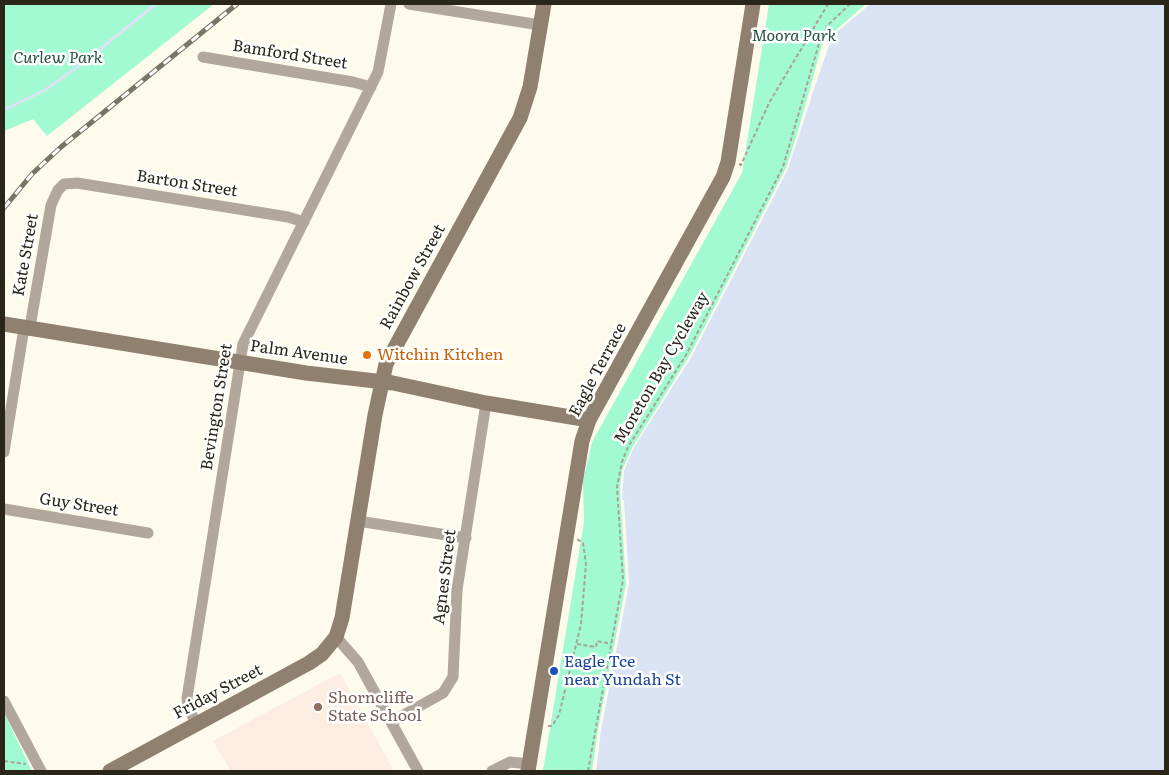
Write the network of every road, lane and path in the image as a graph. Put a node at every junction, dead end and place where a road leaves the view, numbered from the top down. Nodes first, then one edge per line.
1 (391, 4) edge
2 (410, 4) edge
3 (544, 4) edge
4 (753, 4) edge
5 (828, 4) edge
6 (850, 4) edge
7 (540, 25) junction
8 (203, 57) dead end
9 (371, 87) junction
10 (735, 164) dead end
11 (64, 184) joint
12 (304, 222) junction
13 (4, 324) edge
14 (27, 328) junction
15 (240, 362) junction
16 (381, 381) junction
17 (486, 403) junction
18 (589, 420) junction
19 (4, 452) edge
20 (4, 509) edge
21 (358, 521) junction
22 (148, 533) dead end
23 (466, 538) junction
24 (577, 539) dead end
25 (336, 637) junction
26 (577, 644) junction
27 (611, 644) junction
28 (4, 701) edge
29 (391, 722) junction
30 (197, 724) junction
31 (546, 726) dead end
32 (4, 761) edge
33 (24, 764) dead end
34 (528, 768) edge
35 (41, 771) edge
36 (110, 771) edge
37 (418, 771) edge
38 (492, 771) edge
39 (588, 771) edge

1 - 9 street, Bevington Street
2 - 7 street
3 - 7 street, Rainbow Street
4 - 18 street, Eagle Terrace
5 - 10 path
6 - 27 path, Moreton Bay Cycleway
7 - 16 street, Rainbow Street
8 - 9 street, Bamford Street
9 - 12 street, Bevington Street
11 - 12 street, Barton Street
11 - 14 street, Kate Street
12 - 15 street, Bevington Street
13 - 14 street, Palm Avenue
14 - 15 street, Palm Avenue
14 - 19 street, Kate Street
15 - 16 street, Palm Avenue
15 - 30 street, Bevington Street
16 - 17 street, Palm Avenue
16 - 21 street, Rainbow Street
17 - 18 street, Palm Avenue
17 - 23 street, Agnes Street
18 - 34 street, Eagle Terrace
20 - 22 street, Guy Street
21 - 23 street
21 - 25 street, Rainbow Street
23 - 29 street, Agnes Street
24 - 26 path
25 - 29 street
25 - 30 street, Friday Street
26 - 27 path
26 - 31 path
27 - 39 path, Moreton Bay Cycleway
28 - 35 street
29 - 37 street
30 - 36 street, Friday Street
32 - 33 path
34 - 38 street

